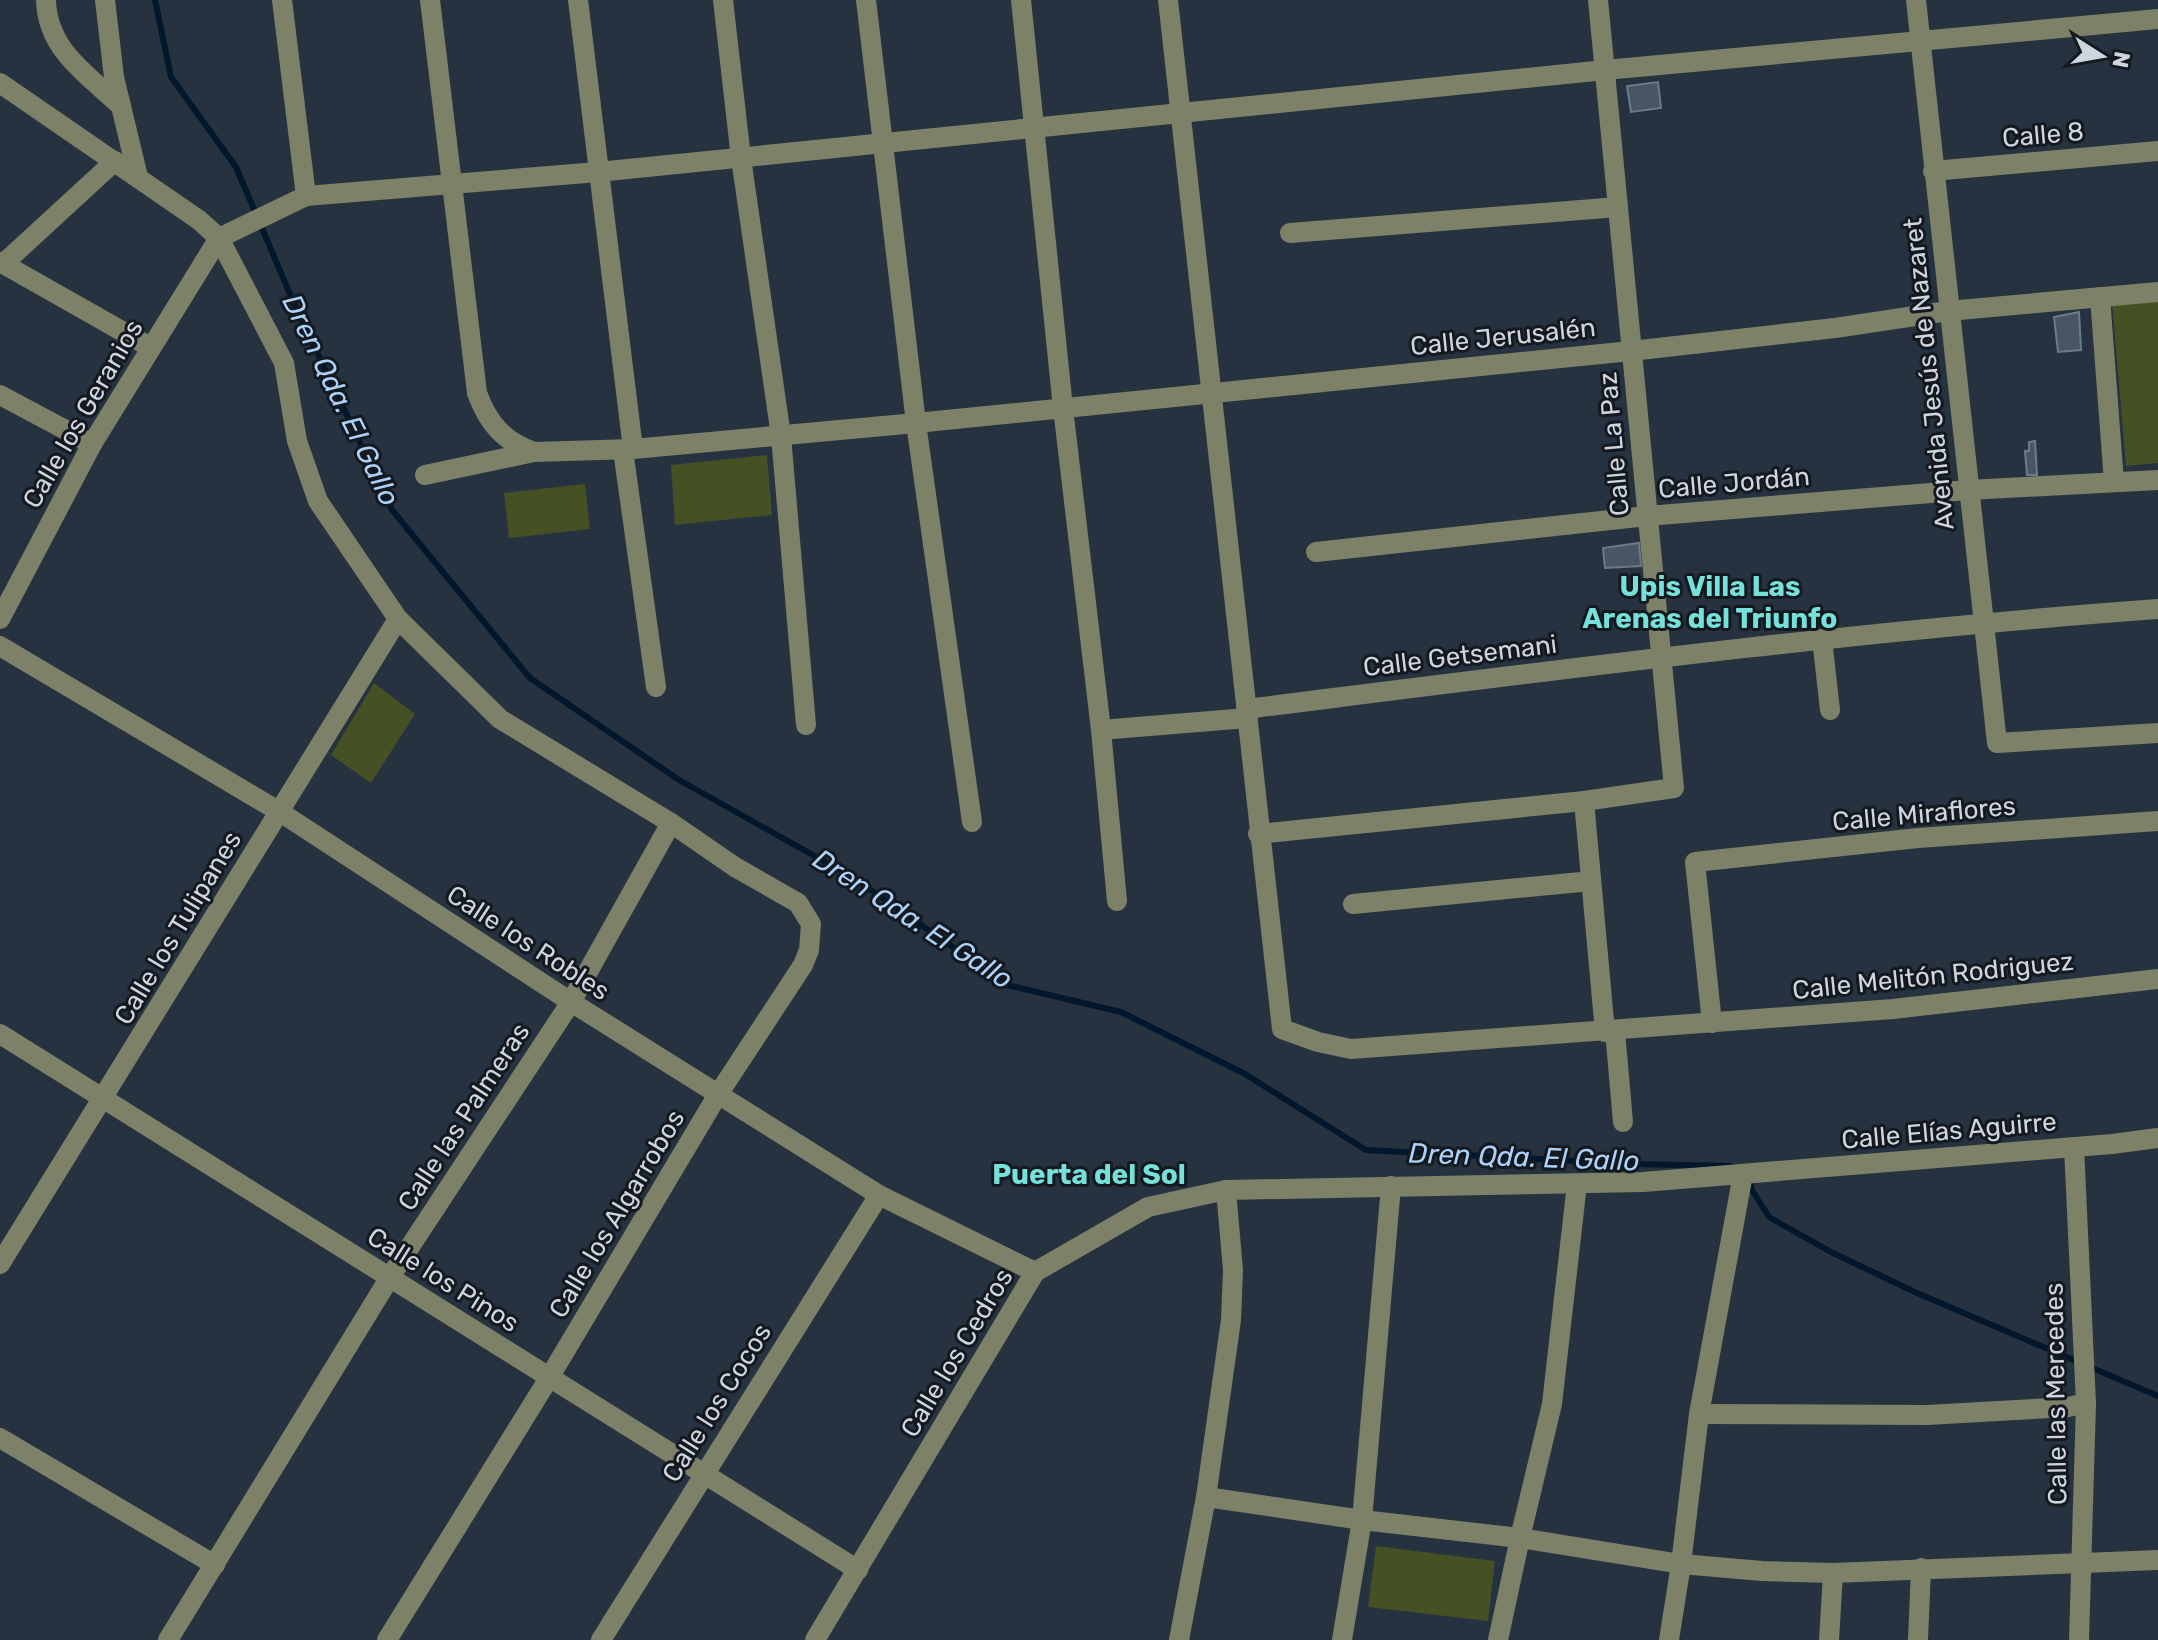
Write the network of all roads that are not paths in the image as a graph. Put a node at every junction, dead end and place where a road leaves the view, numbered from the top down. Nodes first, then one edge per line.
1 (46, 0) edge
2 (105, 0) edge
3 (282, 0) edge
4 (430, 0) edge
5 (578, 0) edge
6 (723, 0) edge
7 (866, 0) edge
8 (1021, 0) edge
9 (1168, 0) edge
10 (1598, 0) edge
11 (1916, 0) edge
12 (2158, 19) edge
13 (1920, 41) junction
14 (1605, 70) junction
15 (0, 83) edge
16 (121, 106) junction
17 (1180, 113) junction
18 (1034, 128) junction
19 (882, 144) junction
20 (2158, 151) edge
21 (741, 158) junction
22 (115, 161) junction
23 (1933, 171) junction
24 (598, 172) junction
25 (138, 177) junction
26 (452, 185) junction
27 (306, 196) junction
28 (1618, 207) junction
29 (1290, 233) dead end
30 (219, 238) junction
31 (2, 263) edge
32 (2158, 292) edge
33 (2100, 297) junction
34 (1948, 311) junction
35 (150, 347) junction
36 (1631, 351) junction
37 (1211, 393) junction
38 (0, 395) edge
39 (1063, 408) junction
40 (916, 423) junction
41 (781, 436) junction
42 (92, 444) junction
43 (628, 449) junction
44 (534, 452) junction
45 (425, 475) dead end
46 (2158, 480) edge
47 (2114, 482) junction
48 (1968, 490) junction
49 (1647, 516) junction
50 (1316, 552) dead end
51 (2158, 609) edge
52 (0, 619) edge
53 (398, 619) junction
54 (1983, 622) junction
55 (1822, 639) junction
56 (0, 646) edge
57 (1660, 657) junction
58 (656, 687) dead end
59 (1830, 710) dead end
60 (1246, 714) junction
61 (806, 725) dead end
62 (1101, 730) junction
63 (2158, 733) edge
64 (1584, 801) junction
65 (280, 812) junction
66 (2158, 821) edge
67 (972, 822) dead end
68 (671, 823) junction
69 (1258, 834) junction
70 (1591, 881) junction
71 (1117, 901) dead end
72 (1353, 904) dead end
73 (2158, 979) edge
74 (571, 1002) junction
75 (1712, 1023) junction
76 (1610, 1031) junction
77 (0, 1034) edge
78 (717, 1096) junction
79 (104, 1099) junction
80 (1623, 1122) dead end
81 (2158, 1138) edge
82 (2074, 1147) junction
83 (1743, 1174) junction
84 (1577, 1184) junction
85 (1391, 1186) junction
86 (1226, 1190) junction
87 (879, 1195) junction
88 (0, 1264) edge
89 (1035, 1272) junction
90 (390, 1277) junction
91 (549, 1378) junction
92 (2086, 1403) junction
93 (1699, 1414) junction
94 (0, 1438) edge
95 (704, 1473) junction
96 (1206, 1497) junction
97 (1362, 1520) junction
98 (1520, 1538) junction
99 (2158, 1560) edge
100 (2083, 1563) junction
101 (1681, 1564) junction
102 (215, 1565) junction
103 (1921, 1568) junction
104 (858, 1570) junction
105 (1833, 1573) junction
106 (168, 1640) edge
107 (387, 1640) edge
108 (601, 1640) edge
109 (815, 1640) edge
110 (1179, 1640) edge
111 (1342, 1640) edge
112 (1498, 1640) edge
113 (1669, 1640) edge
114 (1829, 1640) edge
115 (1918, 1640) edge
116 (2079, 1640) edge

1 - 16 street
2 - 16 street
3 - 27 street
4 - 26 street
5 - 24 street
6 - 21 street
7 - 19 street
8 - 18 street
9 - 17 street
10 - 14 street, Calle La Paz
11 - 13 street, Avenida Jesús de Nazaret
12 - 13 street
13 - 14 street
13 - 23 street, Avenida Jesús de Nazaret
14 - 17 street
14 - 28 street, Calle La Paz
15 - 22 street
16 - 25 street
17 - 18 street
17 - 37 street
18 - 19 street
18 - 39 street
19 - 21 street
19 - 40 street
20 - 23 street, Calle 8
21 - 24 street
21 - 41 street
22 - 25 street
22 - 31 street
23 - 34 street, Avenida Jesús de Nazaret
24 - 26 street
24 - 43 street
25 - 30 street
26 - 27 street
26 - 44 street
27 - 30 street
28 - 29 street
28 - 36 street, Calle La Paz
30 - 35 street, Calle los Geranios
30 - 53 street
31 - 35 street
32 - 33 street, Calle Jerusalén
33 - 34 street, Calle Jerusalén
33 - 47 street
34 - 36 street, Calle Jerusalén
34 - 48 street, Avenida Jesús de Nazaret
35 - 42 street, Calle los Geranios
36 - 37 street, Calle Jerusalén
36 - 49 street, Calle La Paz
37 - 39 street, Calle Jerusalén
37 - 60 street
38 - 42 street
39 - 40 street, Calle Jerusalén
39 - 62 street
40 - 41 street, Calle Jerusalén
40 - 67 street
41 - 43 street, Calle Jerusalén
41 - 61 street
42 - 52 street, Calle los Geranios
43 - 44 street, Calle Jerusalén
43 - 58 street
44 - 45 street, Calle Jerusalén
46 - 47 street, Calle Jordán
47 - 48 street, Calle Jordán
48 - 49 street, Calle Jordán
48 - 54 street, Avenida Jesús de Nazaret
49 - 50 street, Calle Jordán
49 - 57 street, Calle La Paz
51 - 54 street, Calle Getsemani
53 - 65 street, Calle los Tulipanes
53 - 68 street
54 - 55 street, Calle Getsemani
54 - 63 street, Avenida Jesús de Nazaret
55 - 57 street, Calle Getsemani
55 - 59 street
56 - 65 street, Calle los Robles
57 - 60 street, Calle Getsemani
57 - 64 street, Calle La Paz
60 - 62 street, Calle Getsemani
60 - 69 street
62 - 71 street
64 - 69 street
64 - 70 street
65 - 74 street, Calle los Robles
65 - 79 street, Calle los Tulipanes
66 - 75 street, Calle Miraflores
68 - 74 street, Calle las Palmeras
68 - 78 street, Calle los Algarrobos
69 - 76 street, Calle Melitón Rodriguez
70 - 72 street
70 - 76 street
73 - 75 street, Calle Melitón Rodriguez
74 - 78 street, Calle los Robles
74 - 90 street, Calle las Palmeras
75 - 76 street, Calle Melitón Rodriguez
76 - 80 street
77 - 79 street, Calle los Pinos
78 - 87 street, Calle los Robles
78 - 91 street, Calle los Algarrobos
79 - 88 street, Calle los Tulipanes
79 - 90 street, Calle los Pinos
81 - 82 street, Calle Elías Aguirre
82 - 83 street, Calle Elías Aguirre
82 - 92 street, Calle las Mercedes
83 - 84 street, Calle Elías Aguirre
83 - 93 street
84 - 85 street, Calle los Cedros
84 - 98 street
85 - 86 street, Calle los Cedros
85 - 97 street
86 - 89 street, Calle los Cedros
86 - 96 street
87 - 89 street, Calle los Robles
87 - 95 street, Calle los Cocos
89 - 104 street, Calle los Cedros
90 - 91 street, Calle los Pinos
90 - 102 street, Calle las Palmeras
91 - 95 street, Calle los Pinos
91 - 107 street, Calle los Algarrobos
92 - 93 street
92 - 100 street, Calle las Mercedes
93 - 101 street
94 - 102 street
95 - 104 street, Calle los Pinos
95 - 108 street, Calle los Cocos
96 - 97 street
96 - 110 street
97 - 98 street
97 - 111 street
98 - 101 street
98 - 112 street
99 - 100 street
100 - 103 street
100 - 116 street, Calle las Mercedes
101 - 105 street
101 - 113 street
102 - 106 street, Calle las Palmeras
103 - 105 street
103 - 115 street
104 - 109 street, Calle los Cedros
105 - 114 street

